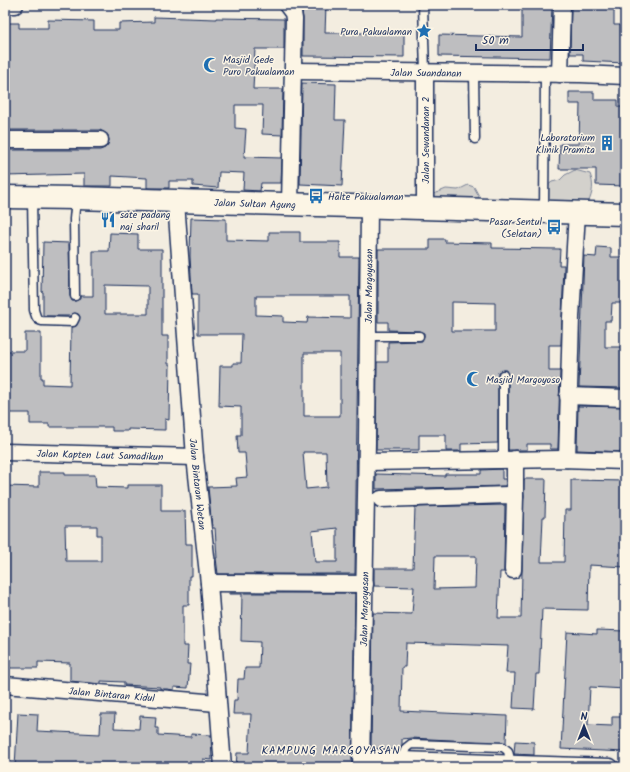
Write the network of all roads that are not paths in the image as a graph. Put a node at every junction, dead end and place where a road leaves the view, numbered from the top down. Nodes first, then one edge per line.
1 (5, 5) edge
2 (15, 5) edge
3 (286, 5) edge
4 (423, 5) edge
5 (562, 5) edge
6 (293, 71) junction
7 (425, 72) junction
8 (474, 73) junction
9 (552, 74) junction
10 (625, 76) edge
11 (475, 139) dead end
12 (5, 140) edge
13 (100, 140) dead end
14 (5, 197) edge
15 (32, 198) junction
16 (76, 198) junction
17 (176, 202) junction
18 (290, 204) junction
19 (369, 207) junction
20 (425, 208) junction
21 (544, 212) junction
22 (577, 212) junction
23 (625, 214) edge
24 (75, 296) dead end
25 (75, 318) dead end
26 (368, 336) junction
27 (419, 336) dead end
28 (503, 375) dead end
29 (568, 396) junction
30 (625, 398) edge
31 (5, 452) edge
32 (195, 457) junction
33 (566, 459) junction
34 (509, 460) junction
35 (625, 461) edge
36 (367, 462) junction
37 (515, 497) junction
38 (381, 499) dead end
39 (513, 570) dead end
40 (209, 583) junction
41 (365, 584) junction
42 (5, 685) edge
43 (218, 703) junction
44 (362, 762) edge
45 (223, 767) edge
46 (610, 767) edge

1 - 2 street
3 - 6 street
4 - 7 lane
5 - 9 street
6 - 7 street, Jalan Suandanan
6 - 18 street
7 - 8 street, Jalan Suandanan
7 - 20 street, Jalan Sewandanan 2
8 - 9 street, Jalan Suandanan
8 - 11 lane
9 - 10 street, Jalan Suandanan
9 - 21 lane
12 - 13 street
14 - 15 main road, Jalan Sultan Agung
15 - 16 main road, Jalan Sultan Agung
15 - 25 lane
16 - 17 main road, Jalan Sultan Agung
16 - 24 lane
17 - 18 main road, Jalan Sultan Agung
17 - 32 street, Jalan Bintaran Wetan
18 - 19 main road, Jalan Sultan Agung
19 - 20 main road, Jalan Sultan Agung
19 - 26 street, Jalan Margoyasan
20 - 21 main road, Jalan Sultan Agung
21 - 22 main road, Jalan Sultan Agung
22 - 23 main road, Jalan Sultan Agung
22 - 29 street
26 - 27 lane
26 - 36 street, Jalan Margoyasan
28 - 34 lane
29 - 30 street
29 - 33 street
31 - 32 street, Jalan Kapten Laut Samadikun
32 - 40 street, Jalan Bintaran Wetan
33 - 34 street
33 - 35 street
34 - 36 street
34 - 37 street
36 - 41 street, Jalan Margoyasan
37 - 38 street
37 - 39 street
40 - 41 street
40 - 43 street, Jalan Bintaran Wetan
41 - 44 street, Jalan Margoyasan
42 - 43 street, Jalan Bintaran Kidul
43 - 45 street, Jalan Bintaran Wetan
44 - 46 street

